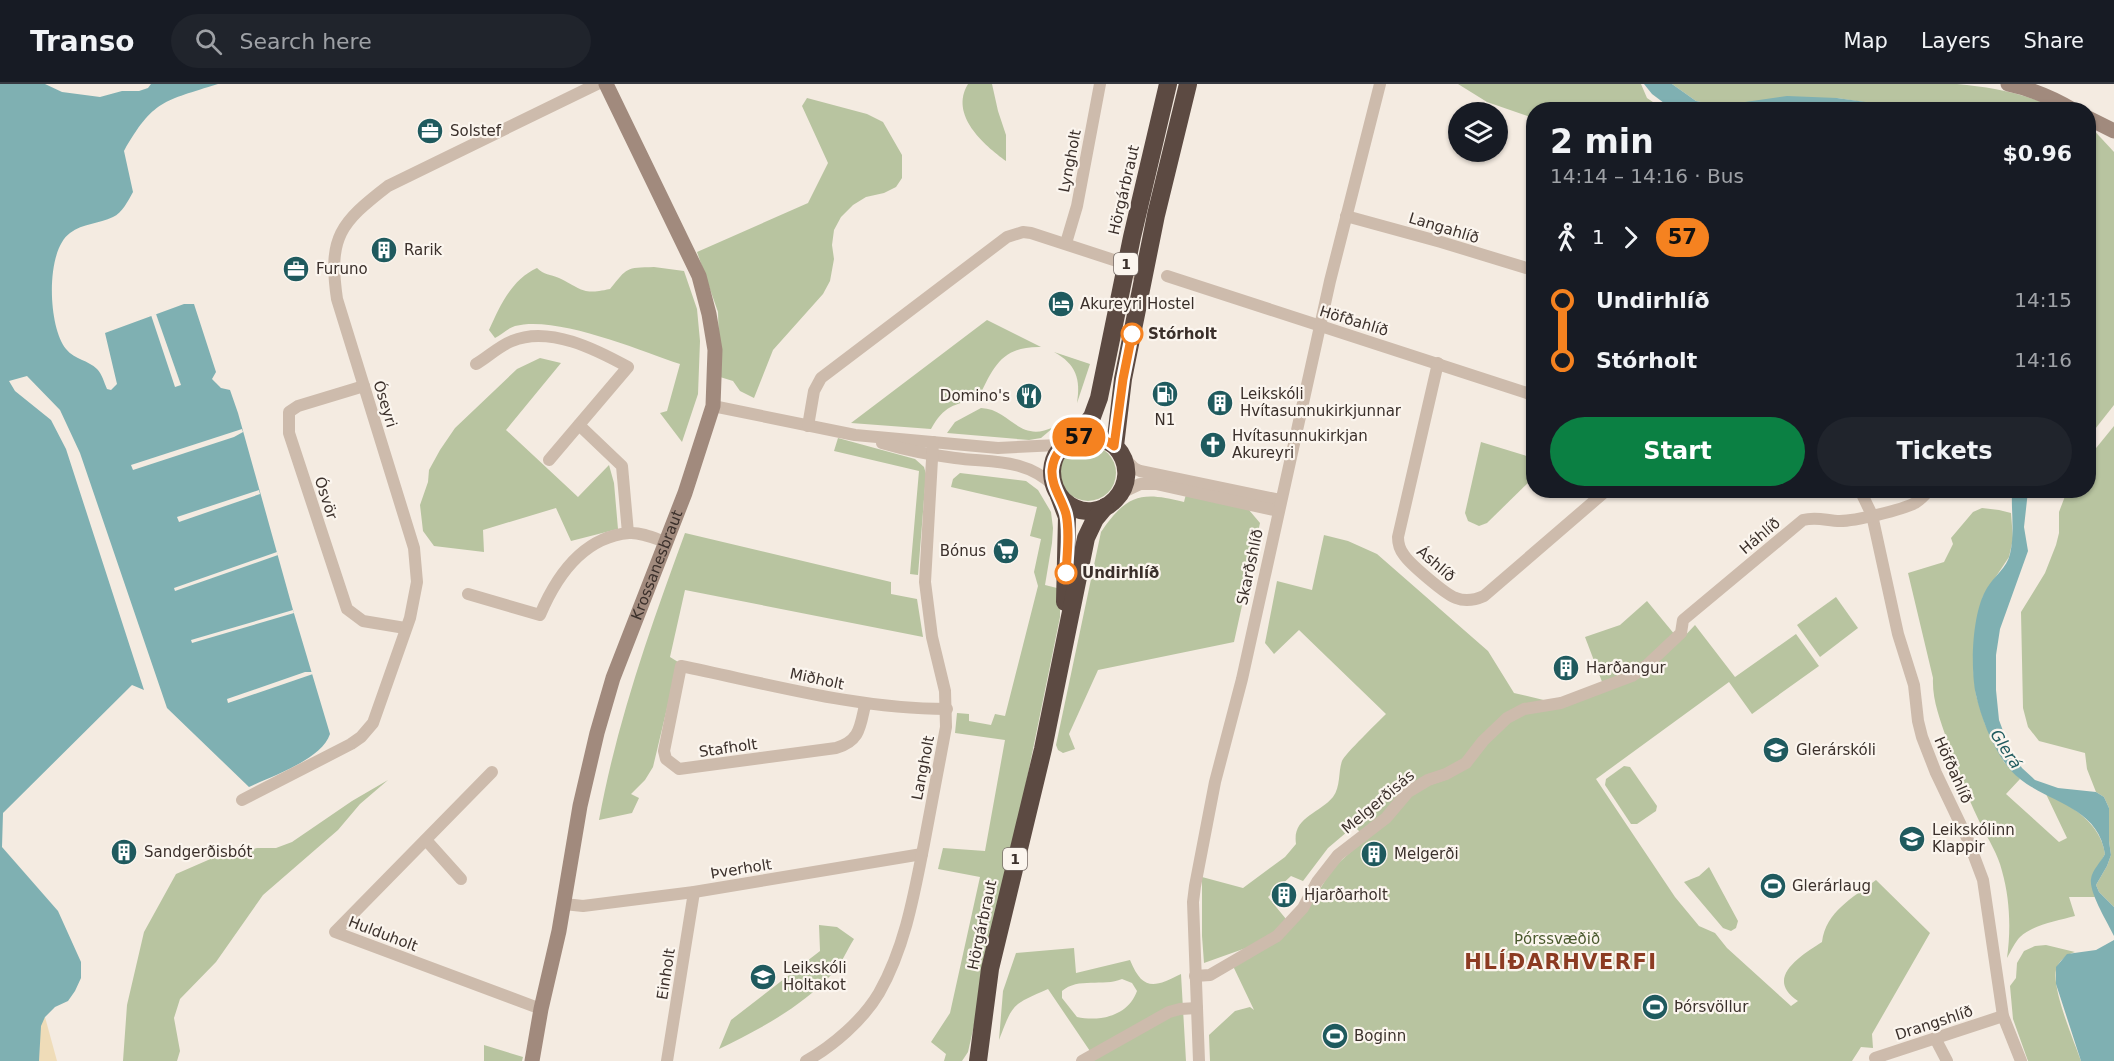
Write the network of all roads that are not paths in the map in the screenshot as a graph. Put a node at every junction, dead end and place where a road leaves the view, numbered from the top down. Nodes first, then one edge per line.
1 (597, 84) edge
2 (606, 84) edge
3 (1100, 84) edge
4 (1168, 84) edge
5 (1188, 84) edge
6 (1380, 84) edge
7 (2008, 84) edge
8 (2058, 102) edge
9 (2096, 122) edge
10 (2114, 131) edge
11 (1346, 216) junction
12 (1066, 243) junction
13 (1126, 264) junction
14 (1526, 268) edge
15 (1167, 276) dead end
16 (1143, 284) junction
17 (1319, 326) junction
18 (1438, 363) junction
19 (476, 364) dead end
20 (364, 386) junction
21 (1526, 393) edge
22 (713, 406) junction
23 (579, 425) junction
24 (808, 426) junction
25 (1071, 441) junction
26 (933, 448) junction
27 (1118, 451) junction
28 (549, 460) dead end
29 (1056, 490) junction
30 (1121, 493) junction
31 (1598, 498) edge
32 (1864, 498) edge
33 (1920, 498) edge
34 (1279, 506) junction
35 (1106, 507) junction
36 (1872, 515) junction
37 (628, 533) junction
38 (665, 542) junction
39 (468, 594) dead end
40 (1683, 620) joint
41 (405, 628) junction
42 (1061, 658) junction
43 (681, 666) joint
44 (865, 705) junction
45 (947, 709) junction
46 (492, 772) dead end
47 (242, 800) dead end
48 (426, 840) junction
49 (922, 854) junction
50 (461, 879) dead end
51 (694, 892) junction
52 (564, 904) junction
53 (1195, 976) junction
54 (1197, 1008) junction
55 (541, 1009) junction
56 (2003, 1016) junction
57 (1935, 1038) junction
58 (1875, 1058) dead end
59 (532, 1061) edge
60 (667, 1061) edge
61 (806, 1061) edge
62 (978, 1061) edge
63 (1082, 1061) edge
64 (1199, 1061) edge
65 (1947, 1061) edge
66 (2021, 1061) edge

1 - 20 street, Óseyri
2 - 22 street, Krossanesbraut
3 - 12 street, Lyngholt
4 - 13 highway, Hörgárbraut / 1
5 - 16 highway, 1
6 - 11 street, Skarðshlíð
7 - 8 street
9 - 10 street
11 - 14 street, Langahlíð
11 - 17 street, Skarðshlíð
12 - 13 street
12 - 24 street
13 - 16 street
13 - 25 highway, Hörgárbraut / 1
15 - 17 street, Höfðahlíð
16 - 27 highway, 1
17 - 18 street, Höfðahlíð
17 - 34 street, Skarðshlíð
18 - 21 street, Höfðahlíð
18 - 31 street, Áshlíð
19 - 23 street
20 - 41 street, Óseyri
20 - 41 street, Ósvör
22 - 24 street
22 - 38 street, Krossanesbraut
23 - 28 street
23 - 37 street
24 - 26 street
25 - 26 street
25 - 27 highway
25 - 29 highway, Hörgárbraut / 1
26 - 29 street
26 - 45 street, Langholt
27 - 30 highway, 1
27 - 34 street
29 - 35 highway
29 - 42 highway, Hörgárbraut / 1
30 - 34 street
30 - 35 highway, Hörgárbraut / 1
32 - 36 street, Höfðahlíð
33 - 36 street
34 - 53 street, Skarðshlíð
35 - 42 highway, Hörgárbraut / 1
36 - 40 street, Háhlíð
36 - 56 street, Höfðahlíð
37 - 38 street
37 - 39 street
38 - 52 street, Krossanesbraut
40 - 53 street, Melgerðisás
41 - 47 street, Óseyri
42 - 62 highway, Hörgárbraut / 1
43 - 44 street, Miðholt
43 - 44 street, Stafholt
44 - 45 street, Miðholt
45 - 49 street, Langholt
46 - 48 street, Hulduholt
48 - 50 street
48 - 55 street, Hulduholt
49 - 51 street, Þverholt
49 - 61 street, Langholt
51 - 52 street, Þverholt
51 - 60 street, Einholt
52 - 55 street, Krossanesbraut
53 - 54 street, Skarðshlíð
54 - 63 street
54 - 64 street, Skarðshlíð
55 - 59 street, Krossanesbraut
56 - 57 street, Drangshlíð
56 - 66 street, Höfðahlíð
57 - 58 street, Drangshlíð
57 - 65 street

